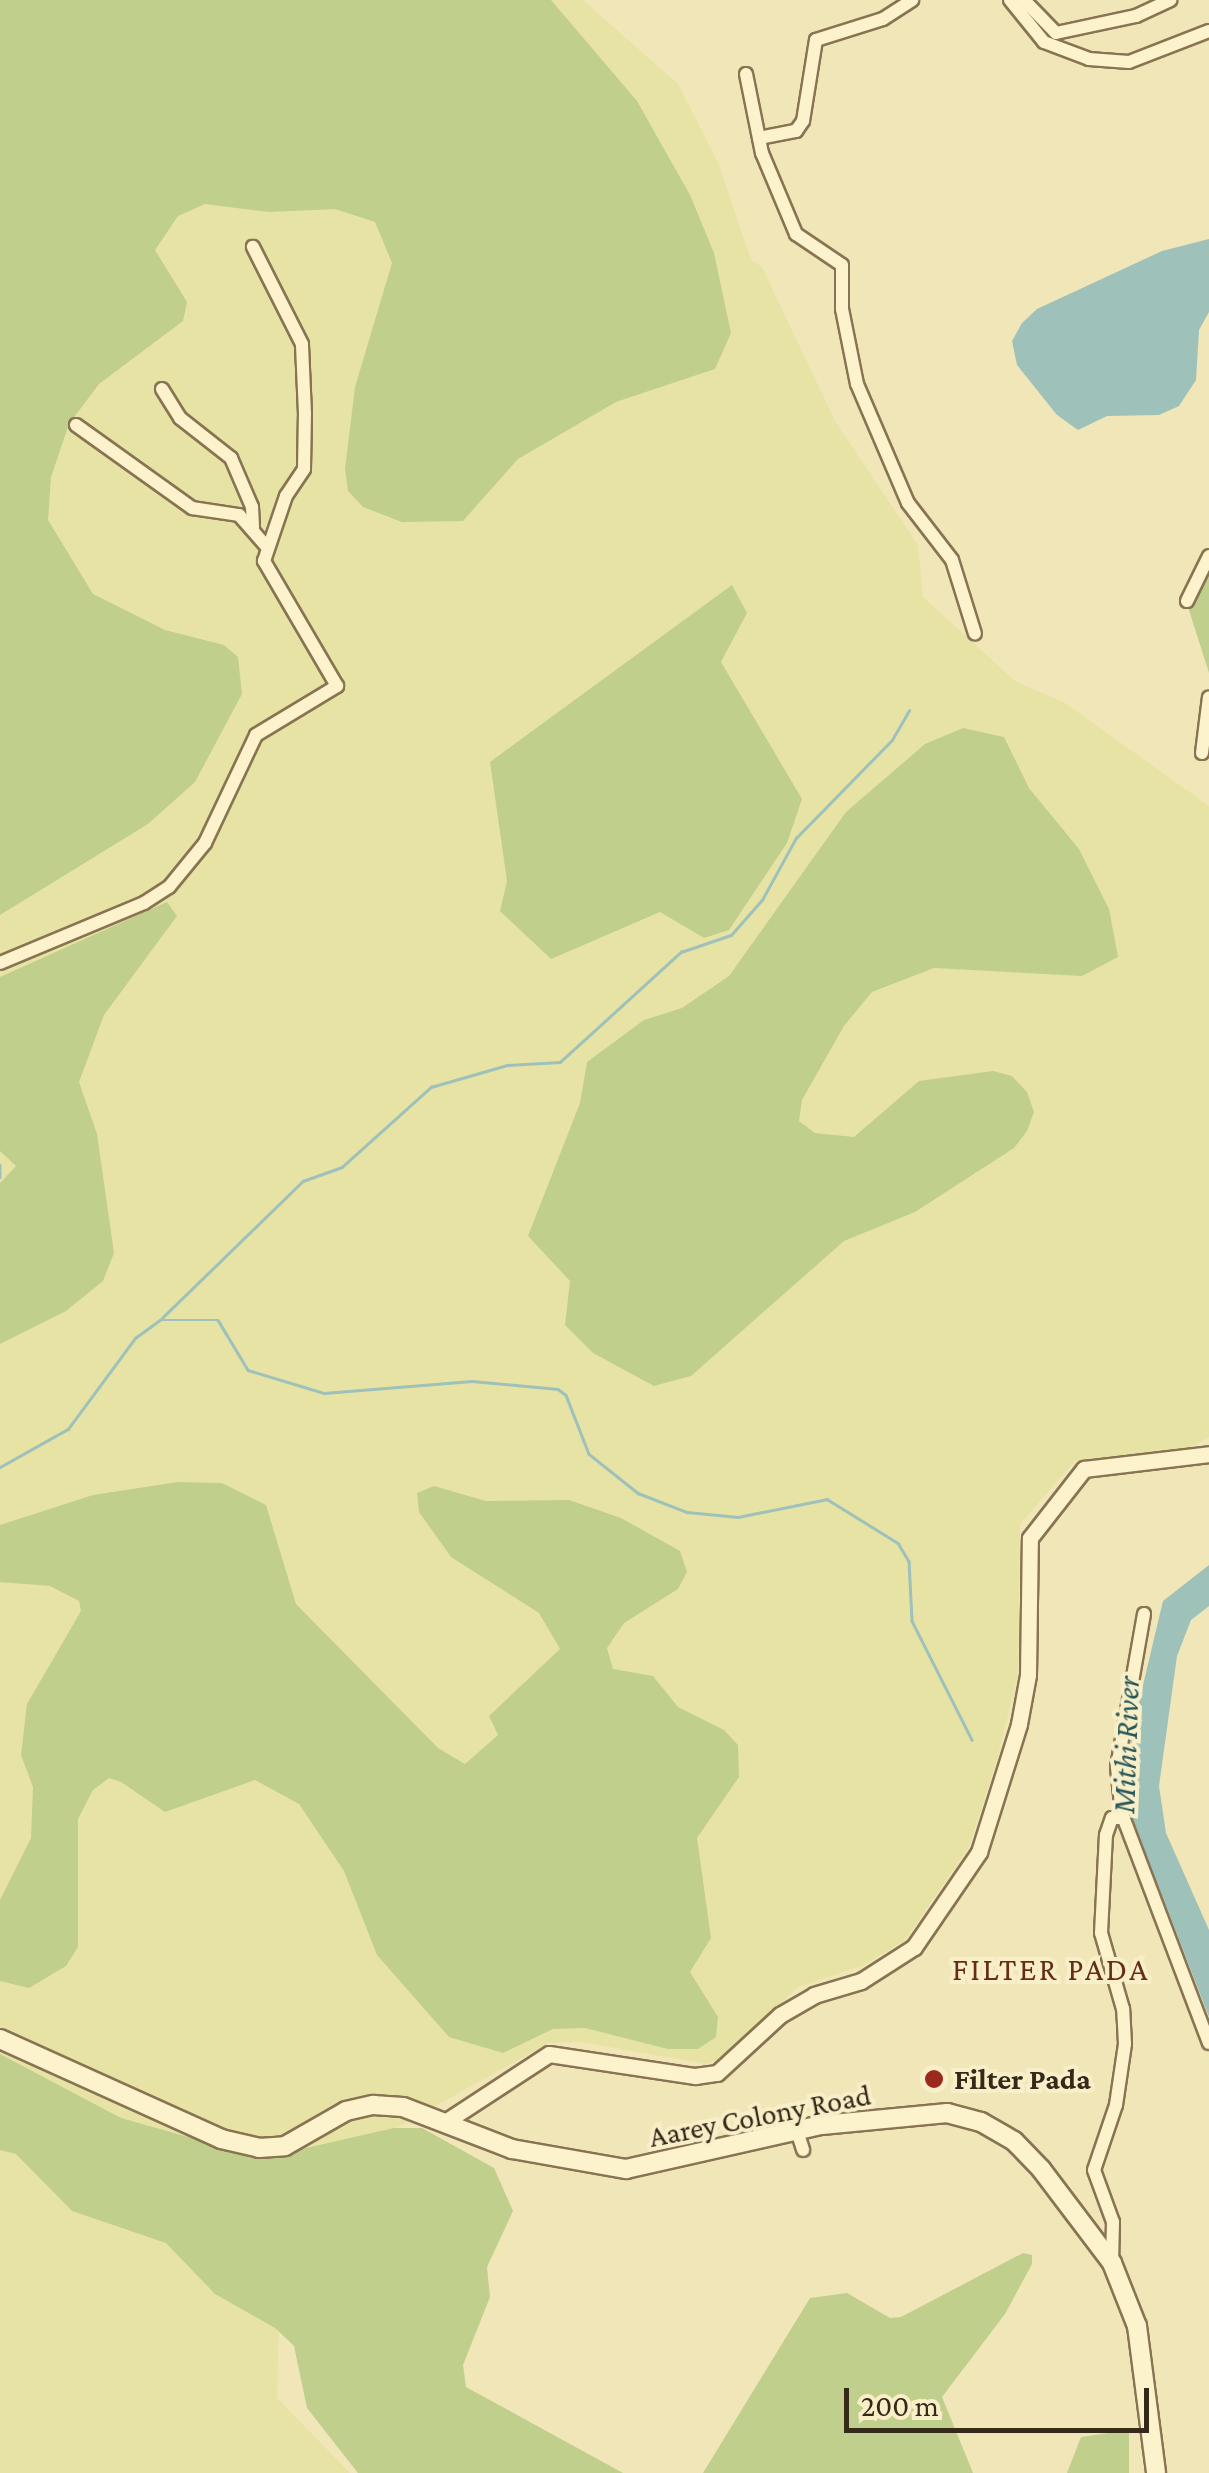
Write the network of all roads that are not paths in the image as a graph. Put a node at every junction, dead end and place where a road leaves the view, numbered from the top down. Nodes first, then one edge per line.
1 (912, 0) edge
2 (1010, 0) edge
3 (1024, 0) edge
4 (1170, 0) edge
5 (1209, 31) edge
6 (746, 74) dead end
7 (759, 138) junction
8 (253, 247) dead end
9 (162, 389) dead end
10 (76, 426) dead end
11 (253, 527) junction
12 (266, 546) junction
13 (1209, 556) edge
14 (1187, 600) dead end
15 (975, 634) dead end
16 (1209, 696) edge
17 (1202, 753) dead end
18 (0, 963) edge
19 (1209, 1454) edge
20 (1144, 1614) dead end
21 (1124, 1818) junction
22 (0, 2039) edge
23 (1209, 2043) edge
24 (445, 2122) junction
25 (798, 2130) junction
26 (803, 2150) dead end
27 (1112, 2264) junction
28 (1156, 2473) edge

1 - 7 street
2 - 5 street
3 - 4 street
6 - 7 street
7 - 15 street
8 - 12 street
9 - 11 street
10 - 11 street
11 - 12 street
12 - 18 street
13 - 14 street
16 - 17 street
19 - 24 street
20 - 21 street
21 - 23 street
21 - 27 street
22 - 24 main road, Aarey Colony Road
24 - 25 main road, Aarey Colony Road
25 - 26 street
25 - 27 main road, Aarey Colony Road
27 - 28 main road, Aarey Colony Road

